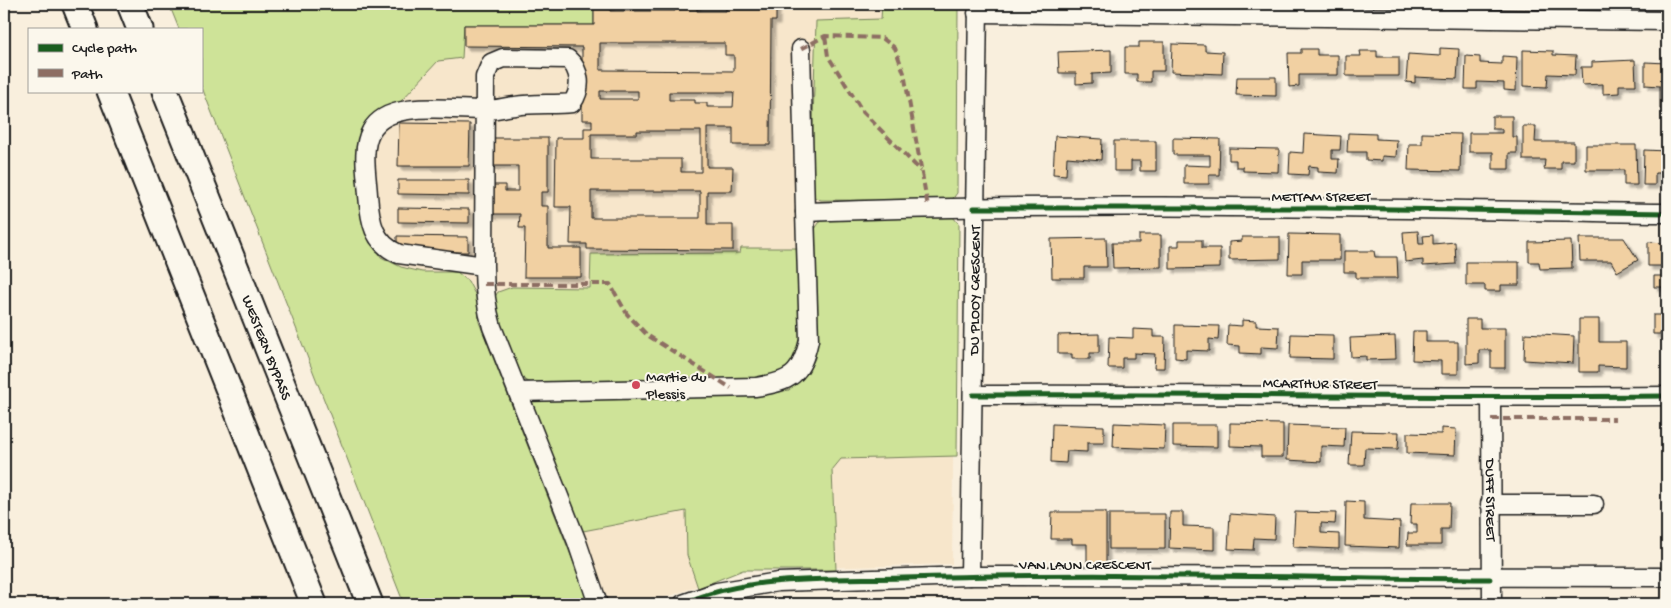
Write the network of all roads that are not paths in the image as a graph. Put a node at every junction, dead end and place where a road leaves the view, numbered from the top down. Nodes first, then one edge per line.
1 (75, 4) edge
2 (130, 4) edge
3 (977, 8) edge
4 (1667, 21) edge
5 (85, 28) edge
6 (140, 28) edge
7 (801, 49) dead end
8 (110, 92) edge
9 (165, 92) edge
10 (486, 110) junction
11 (974, 208) junction
12 (805, 212) junction
13 (1667, 213) edge
14 (484, 266) junction
15 (519, 392) junction
16 (973, 395) junction
17 (1667, 396) edge
18 (1491, 398) junction
19 (1490, 504) junction
20 (1594, 504) dead end
21 (970, 576) junction
22 (1667, 577) edge
23 (1490, 579) junction
24 (314, 604) edge
25 (370, 604) edge
26 (598, 604) edge
27 (683, 604) edge
28 (1492, 604) edge

1 - 5 highway
2 - 6 highway
3 - 4 street
3 - 11 street, DU PLOOY CRESCENT
7 - 12 street
8 - 24 highway
9 - 25 highway, WESTERN BYPASS
10 - 10 street
10 - 14 street
10 - 14 street
11 - 12 street, METTAM STREET
11 - 13 street, METTAM STREET
11 - 16 street, DU PLOOY CRESCENT
12 - 15 street
14 - 15 street
15 - 26 street
16 - 18 street, MCARTHUR STREET
16 - 21 street, DU PLOOY CRESCENT
17 - 18 street, MCARTHUR STREET
18 - 19 street, DUFF STREET
19 - 20 street
19 - 23 street, DUFF STREET
21 - 23 street, VAN LAUN CRESCENT
21 - 27 street, VAN LAUN CRESCENT
22 - 23 street, VAN LAUN CRESCENT
23 - 28 street, DUFF STREET

